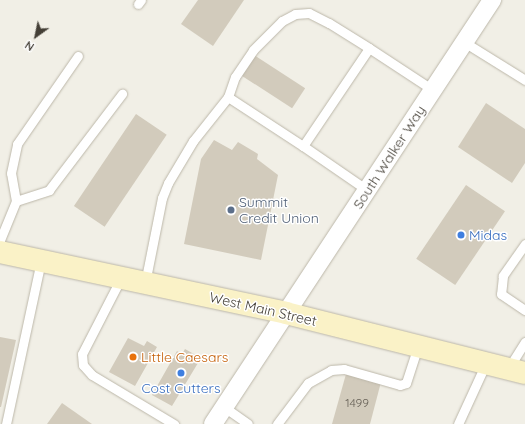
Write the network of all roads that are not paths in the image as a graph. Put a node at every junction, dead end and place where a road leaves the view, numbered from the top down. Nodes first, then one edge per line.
1 (492, 0) edge
2 (464, 42) junction
3 (369, 48) junction
4 (78, 56) dead end
5 (525, 80) edge
6 (433, 90) junction
7 (122, 94) dead end
8 (228, 97) junction
9 (304, 146) junction
10 (367, 190) junction
11 (16, 201) junction
12 (0, 240) edge
13 (525, 244) edge
14 (0, 252) edge
15 (42, 261) junction
16 (121, 278) junction
17 (145, 283) junction
18 (525, 310) edge
19 (286, 313) junction
20 (525, 342) edge
21 (418, 346) junction
22 (486, 363) junction
23 (516, 371) edge
24 (224, 407) junction
25 (6, 424) edge
26 (174, 424) edge
27 (213, 424) edge
28 (248, 424) edge
29 (277, 424) edge
30 (458, 424) edge

1 - 2 street, South Walker Way
2 - 5 lane
2 - 6 street, South Walker Way
3 - 6 lane
3 - 8 lane
3 - 9 lane
4 - 11 lane
6 - 10 street, South Walker Way
7 - 11 lane
8 - 9 lane
8 - 17 lane
9 - 10 lane
10 - 19 street, South Walker Way
11 - 12 lane
13 - 18 lane
14 - 15 main road, West Main Street
15 - 16 main road, West Main Street
15 - 25 lane
16 - 17 main road, West Main Street
16 - 26 lane
17 - 19 main road, West Main Street
19 - 21 main road, West Main Street
19 - 24 street, South Walker Way
20 - 23 lane
21 - 22 main road, West Main Street
21 - 29 lane
22 - 23 main road, West Main Street
22 - 30 lane
24 - 27 street, South Walker Way
24 - 28 lane

